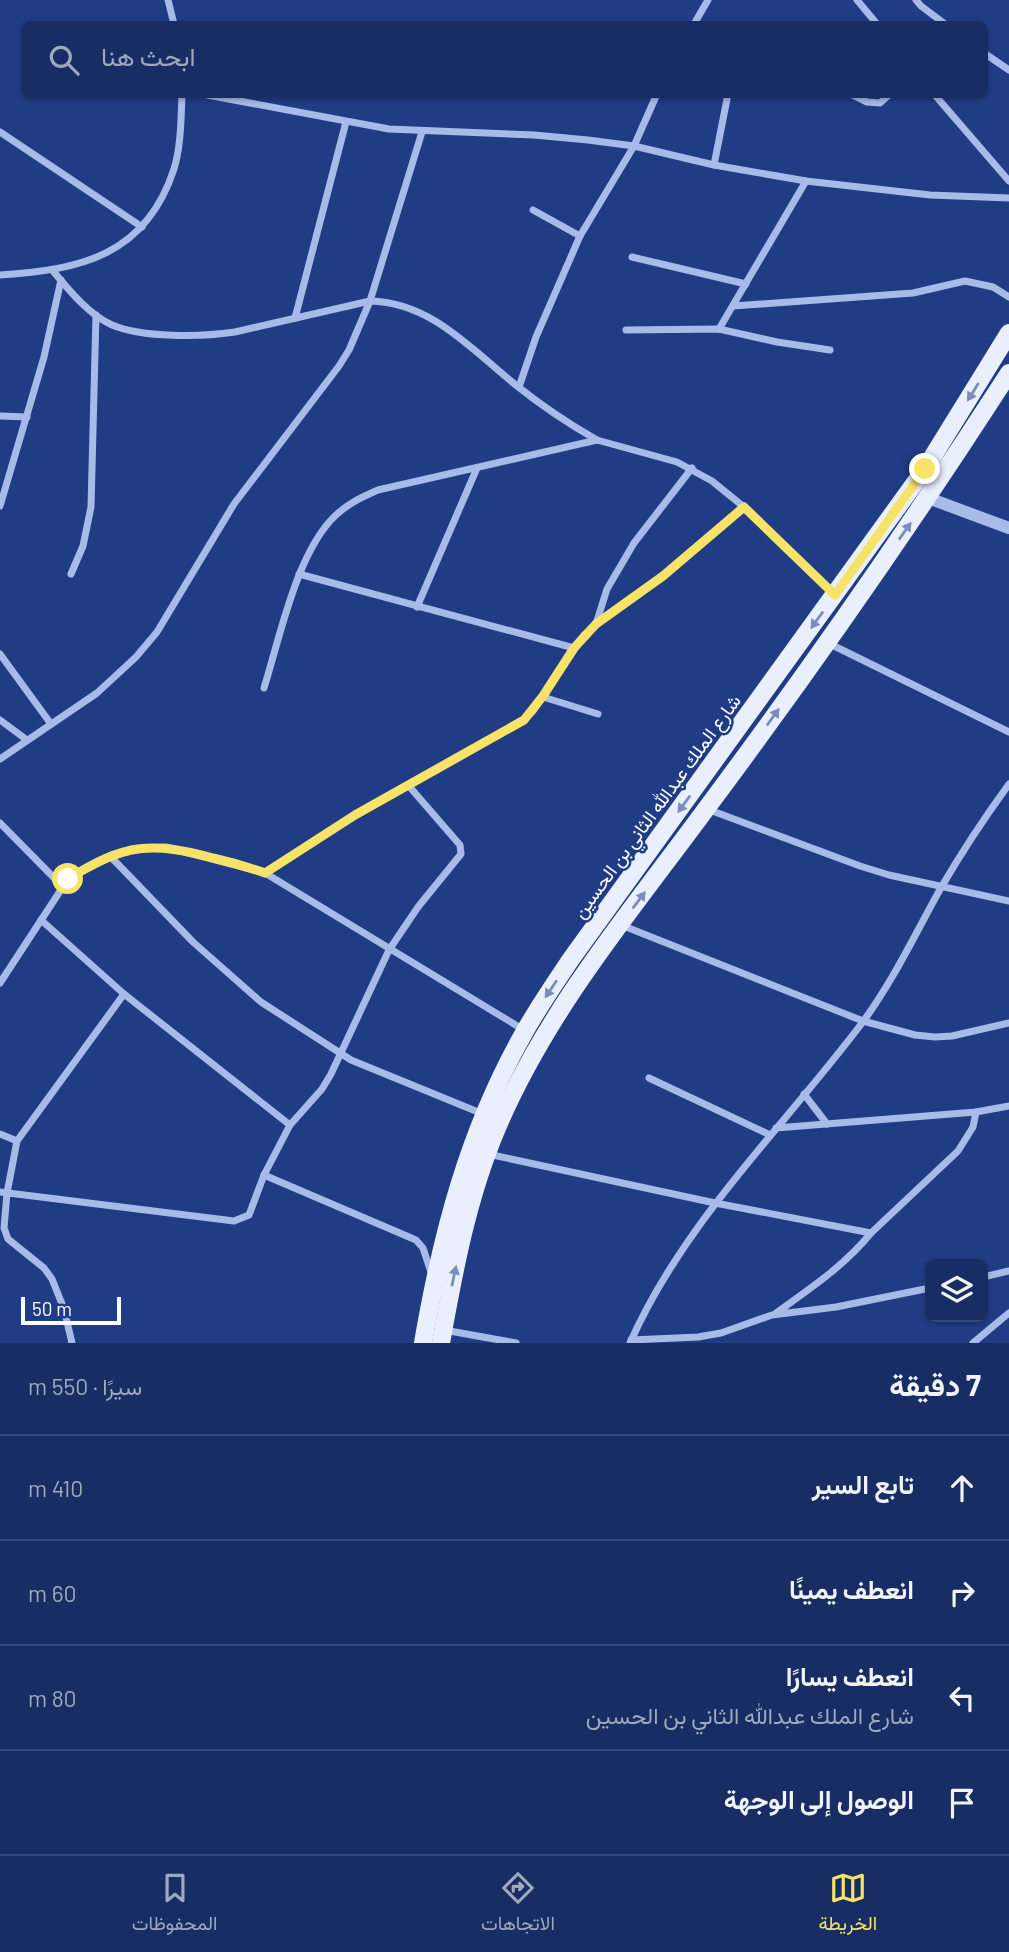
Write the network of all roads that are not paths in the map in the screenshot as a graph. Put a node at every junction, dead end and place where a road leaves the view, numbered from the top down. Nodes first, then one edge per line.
1 (168, 0) edge
2 (708, 0) edge
3 (857, 0) edge
4 (916, 0) edge
5 (173, 21) edge
6 (696, 21) edge
7 (874, 21) edge
8 (941, 21) edge
9 (988, 55) edge
10 (1009, 70) edge
11 (182, 98) edge
12 (223, 98) edge
13 (655, 98) edge
14 (727, 98) edge
15 (859, 98) edge
16 (886, 98) edge
17 (937, 98) edge
18 (346, 122) junction
19 (0, 132) edge
20 (422, 132) junction
21 (634, 146) junction
22 (714, 165) junction
23 (806, 181) junction
24 (1009, 181) edge
25 (1009, 198) edge
26 (533, 210) dead end
27 (142, 227) junction
28 (580, 236) junction
29 (632, 257) dead end
30 (52, 271) junction
31 (0, 275) edge
32 (61, 280) junction
33 (746, 284) junction
34 (1009, 297) edge
35 (370, 301) junction
36 (733, 306) junction
37 (96, 315) junction
38 (295, 318) junction
39 (719, 329) junction
40 (626, 330) dead end
41 (1009, 334) edge
42 (830, 350) dead end
43 (1009, 373) edge
44 (519, 387) junction
45 (0, 416) edge
46 (27, 417) junction
47 (597, 440) junction
48 (477, 468) junction
49 (692, 468) junction
50 (928, 498) junction
51 (0, 506) edge
52 (744, 507) junction
53 (1009, 528) edge
54 (71, 574) dead end
55 (299, 574) junction
56 (835, 595) junction
57 (416, 607) junction
58 (596, 624) junction
59 (827, 643) junction
60 (574, 648) junction
61 (0, 654) edge
62 (264, 688) dead end
63 (543, 696) junction
64 (598, 714) dead end
65 (0, 720) edge
66 (51, 724) junction
67 (1009, 732) edge
68 (27, 740) junction
69 (0, 759) edge
70 (1009, 784) edge
71 (408, 785) junction
72 (706, 809) junction
73 (0, 823) edge
74 (666, 828) junction
75 (683, 840) junction
76 (653, 846) junction
77 (110, 856) junction
78 (670, 858) junction
79 (265, 873) junction
80 (62, 886) junction
81 (942, 886) junction
82 (1009, 901) edge
83 (41, 920) junction
84 (620, 925) junction
85 (389, 950) junction
86 (0, 983) edge
87 (124, 994) junction
88 (863, 1021) junction
89 (1009, 1023) edge
90 (525, 1030) junction
91 (341, 1055) junction
92 (649, 1078) dead end
93 (804, 1094) junction
94 (1009, 1106) edge
95 (976, 1112) junction
96 (484, 1114) junction
97 (827, 1124) junction
98 (290, 1125) junction
99 (776, 1128) junction
100 (0, 1134) edge
101 (770, 1135) junction
102 (17, 1141) junction
103 (487, 1154) junction
104 (264, 1175) junction
105 (3, 1192) edge
106 (715, 1203) junction
107 (871, 1233) junction
108 (1009, 1271) edge
109 (988, 1276) edge
110 (433, 1280) junction
111 (925, 1289) edge
112 (1009, 1313) edge
113 (772, 1315) junction
114 (442, 1336) edge
115 (630, 1342) edge
116 (72, 1343) edge
117 (423, 1343) edge
118 (516, 1343) edge
119 (972, 1343) edge

1 - 5 street
2 - 6 street
3 - 7 street
4 - 8 street
9 - 10 street
11 - 27 street
12 - 18 street
13 - 21 street
14 - 22 street
15 - 16 street
17 - 24 street
18 - 20 street
18 - 38 street
19 - 27 street
20 - 21 street
20 - 35 street
21 - 22 street
21 - 28 street
22 - 23 street
23 - 25 street
23 - 33 street
26 - 28 street
27 - 30 street
28 - 44 street
29 - 33 street
30 - 31 street
30 - 32 street
32 - 37 street
32 - 46 street
33 - 36 street
34 - 36 street
35 - 38 street
35 - 44 street
35 - 66 street
36 - 39 street
37 - 38 street
37 - 54 street
39 - 40 street
39 - 42 street
41 -> 56 main road, شارع الملك عبدالله الثاني بن الحسين
43 - 50 main road
44 - 47 street
45 - 46 street
46 - 51 street
47 - 48 street
47 - 49 street
48 - 55 street
48 - 57 street
49 - 52 street
49 - 58 street
50 - 53 street
59 -> 50 main road
52 - 56 street
52 - 58 street
55 - 57 street
55 - 62 street
56 -> 74 main road, شارع الملك عبدالله الثاني بن الحسين
57 - 60 street
58 - 60 street
59 - 67 street
72 -> 59 main road
60 - 63 street
61 - 66 street
63 - 64 street
63 - 71 street
65 - 68 street
66 - 68 street
68 - 69 street
70 - 81 street
71 - 79 street
71 - 85 street
72 - 75 main road
72 - 81 street
73 - 80 street
74 - 75 main road
74 - 76 main road, شارع الملك عبدالله الثاني بن الحسين
75 - 78 main road
76 - 78 main road
76 -> 90 main road, شارع الملك عبدالله الثاني بن الحسين
77 - 79 street
77 - 80 street
77 - 91 street
84 -> 78 main road
79 - 85 street
80 - 83 street
81 - 82 street
81 - 88 street
83 - 86 street
83 - 87 street
84 - 88 street
84 - 103 main road
85 - 90 street
85 - 91 street
87 - 98 street
87 - 102 street
88 - 89 street
88 - 93 street
90 - 96 main road, شارع الملك عبدالله الثاني بن الحسين
91 - 96 street
91 - 98 street
92 - 101 street
93 - 97 street
93 - 99 street
94 - 95 street
95 - 97 street
95 - 107 street
96 - 110 main road, شارع الملك عبدالله الثاني بن الحسين
97 - 99 street
98 - 104 street
99 - 101 street
100 - 102 street
101 - 106 street
102 - 105 street
103 - 106 street
114 -> 103 main road
104 - 105 street
104 - 110 street
105 - 116 street
106 - 107 street
106 - 115 street
107 - 113 street
108 - 109 street
110 - 117 main road, شارع الملك عبدالله الثاني بن الحسين
111 - 113 street
112 - 119 street
113 - 115 street
114 - 118 street

